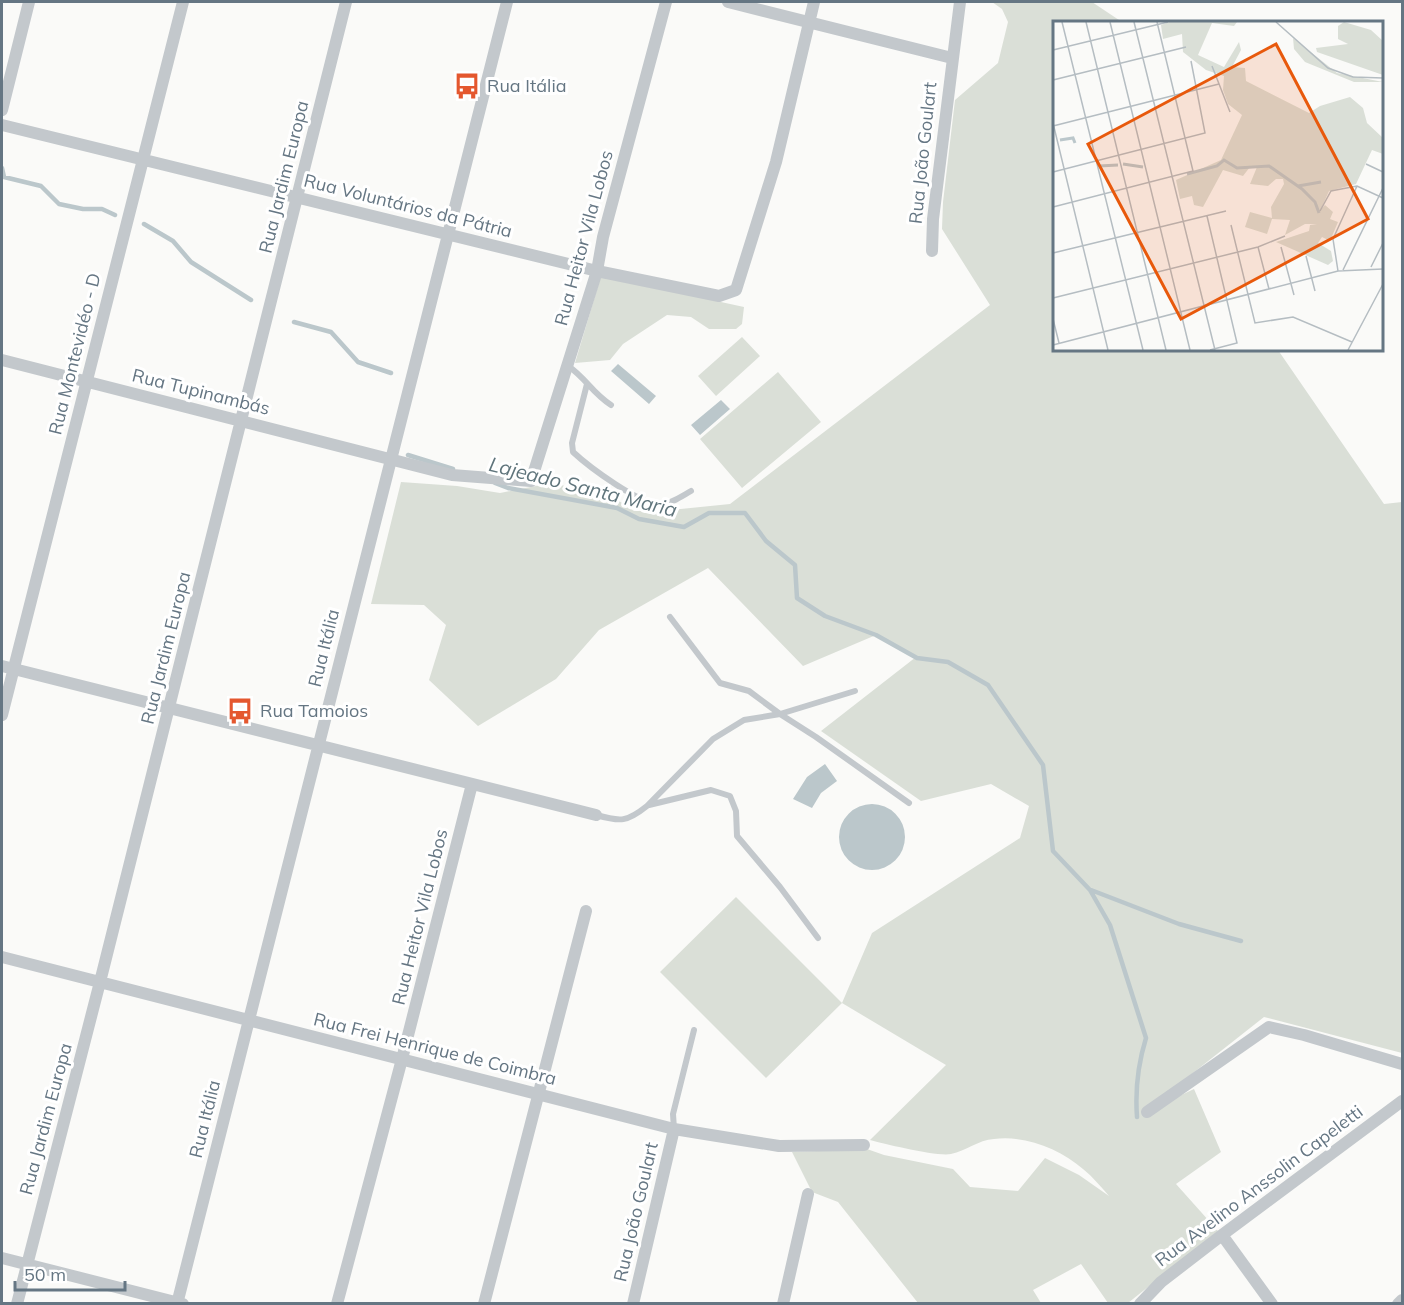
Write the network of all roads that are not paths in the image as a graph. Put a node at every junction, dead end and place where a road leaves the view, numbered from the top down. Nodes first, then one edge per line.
1 (29, 2) edge
2 (183, 2) edge
3 (346, 2) edge
4 (507, 2) edge
5 (666, 2) edge
6 (728, 2) edge
7 (814, 2) edge
8 (960, 2) edge
9 (809, 22) junction
10 (952, 58) junction
11 (2, 110) edge
12 (2, 124) edge
13 (143, 159) junction
14 (297, 197) junction
15 (448, 234) junction
16 (932, 251) dead end
17 (597, 271) junction
18 (2, 360) edge
19 (568, 366) junction
20 (86, 382) junction
21 (587, 384) junction
22 (611, 405) dead end
23 (241, 421) junction
24 (391, 459) junction
25 (531, 481) joint
26 (691, 491) dead end
27 (670, 617) dead end
28 (7, 667) edge
29 (855, 691) dead end
30 (169, 708) junction
31 (780, 714) junction
32 (2, 715) edge
33 (318, 745) junction
34 (472, 784) junction
35 (909, 803) dead end
36 (647, 806) junction
37 (596, 815) joint
38 (586, 911) dead end
39 (818, 938) dead end
40 (2, 957) edge
41 (100, 982) junction
42 (249, 1020) junction
43 (694, 1030) dead end
44 (402, 1059) junction
45 (1402, 1064) edge
46 (540, 1094) junction
47 (1402, 1101) edge
48 (1147, 1112) dead end
49 (674, 1129) junction
50 (864, 1145) dead end
51 (808, 1194) dead end
52 (1222, 1235) junction
53 (2, 1258) edge
54 (27, 1264) junction
55 (1402, 1300) edge
56 (179, 1303) edge
57 (17, 1304) edge
58 (337, 1304) edge
59 (484, 1304) edge
60 (633, 1304) edge
61 (783, 1304) edge
62 (1140, 1304) edge
63 (1272, 1304) edge
64 (1398, 1304) edge

1 - 11 street
2 - 13 street, Rua Montevidéo - D
3 - 14 street, Rua Jardim Europa
4 - 15 street, Rua Itália
5 - 17 street, Rua Heitor Vila Lobos
6 - 9 street
7 - 9 street
8 - 10 street, Rua João Goulart
9 - 10 street
9 - 17 street, Rua Voluntários da Pátria
10 - 16 street, Rua João Goulart
12 - 13 street, Rua Voluntários da Pátria
13 - 14 street, Rua Voluntários da Pátria
13 - 20 street, Rua Montevidéo - D
14 - 15 street, Rua Voluntários da Pátria
14 - 23 street, Rua Jardim Europa
15 - 17 street, Rua Voluntários da Pátria
15 - 24 street, Rua Itália
17 - 19 street, Rua Heitor Vila Lobos
18 - 20 street, Rua Tupinambás
19 - 21 lane
19 - 25 street, Rua Heitor Vila Lobos
20 - 23 street, Rua Tupinambás
20 - 28 street, Rua Montevidéo - D
21 - 22 lane
21 - 26 lane
23 - 24 street, Rua Tupinambás
23 - 30 street, Rua Jardim Europa
24 - 25 street, Rua Tupinambás
24 - 33 street, Rua Itália
27 - 31 lane
28 - 30 street
28 - 32 street, Rua Montevidéo - D
29 - 31 lane
30 - 33 street
30 - 41 street, Rua Jardim Europa
31 - 35 lane
31 - 36 lane
33 - 34 street
33 - 42 street, Rua Itália
34 - 37 street
34 - 44 street, Rua Heitor Vila Lobos
36 - 37 lane
36 - 39 lane
38 - 46 street
40 - 41 street, Rua Frei Henrique de Coimbra
41 - 42 street, Rua Frei Henrique de Coimbra
41 - 54 street, Rua Jardim Europa
42 - 44 street, Rua Frei Henrique de Coimbra
42 - 56 street, Rua Itália
43 - 49 lane
44 - 46 street, Rua Frei Henrique de Coimbra
44 - 58 street, Rua Heitor Vila Lobos
45 - 48 street
46 - 49 street, Rua Frei Henrique de Coimbra
46 - 59 street
47 - 52 street, Rua Avelino Anssolin Capeletti
49 - 50 street, Rua Frei Henrique de Coimbra
49 - 60 street, Rua João Goulart
51 - 61 street
52 - 62 street, Rua Avelino Anssolin Capeletti
52 - 63 street
53 - 54 street
54 - 56 street
54 - 57 street, Rua Jardim Europa
55 - 64 street

